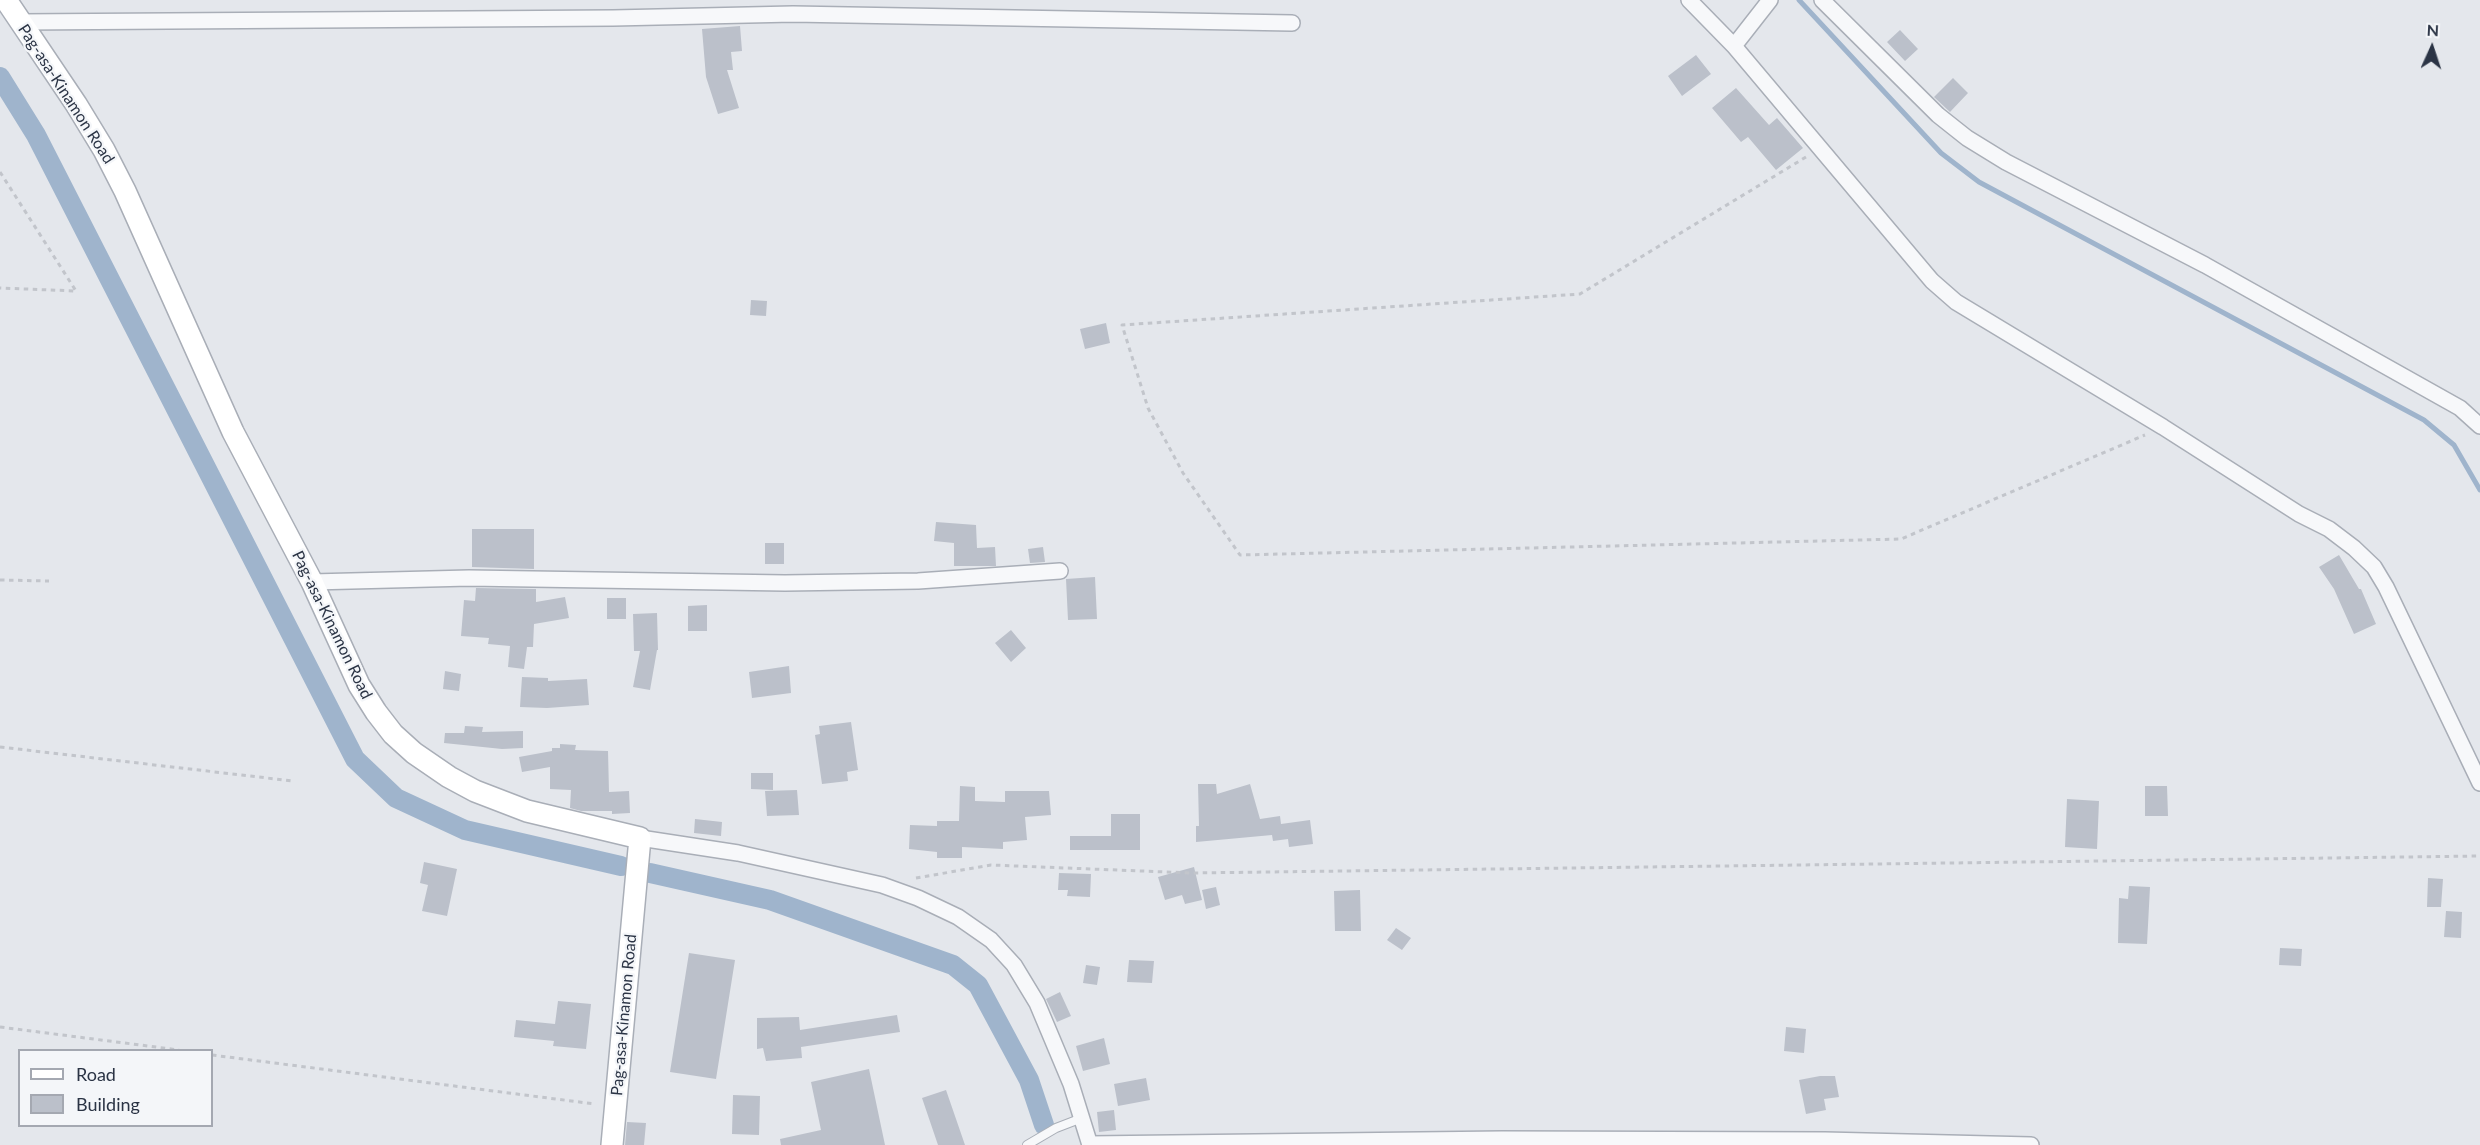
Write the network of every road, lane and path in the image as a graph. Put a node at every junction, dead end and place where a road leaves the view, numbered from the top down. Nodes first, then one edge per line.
1 (6, 0) edge
2 (1689, 0) edge
3 (1770, 0) edge
4 (1822, 0) edge
5 (21, 22) junction
6 (1292, 23) dead end
7 (1734, 46) junction
8 (1821, 148) junction
9 (0, 172) edge
10 (0, 288) edge
11 (2480, 426) edge
12 (2163, 427) junction
13 (1060, 571) dead end
14 (0, 580) edge
15 (49, 581) dead end
16 (312, 582) junction
17 (0, 747) edge
18 (293, 781) dead end
19 (2480, 783) edge
20 (640, 838) junction
21 (2480, 856) edge
22 (914, 879) dead end
23 (0, 1027) edge
24 (171, 1049) edge
25 (213, 1055) edge
26 (615, 1107) junction
27 (1082, 1118) junction
28 (612, 1145) edge
29 (1027, 1145) edge
30 (1090, 1145) edge
31 (2031, 1145) edge

1 - 5 street, Pag-asa-Kinamon Road
2 - 7 street
3 - 7 street
4 - 11 street
5 - 6 street
5 - 16 street, Pag-asa-Kinamon Road
7 - 8 street
8 - 12 street
8 - 12 path
9 - 10 path
12 - 19 street
13 - 16 street
14 - 15 path
16 - 20 street, Pag-asa-Kinamon Road
17 - 18 path
20 - 26 street, Pag-asa-Kinamon Road
20 - 27 street
21 - 22 path
23 - 24 path
25 - 26 path
26 - 28 street, Pag-asa-Kinamon Road
27 - 29 lane
27 - 30 street
30 - 31 street

